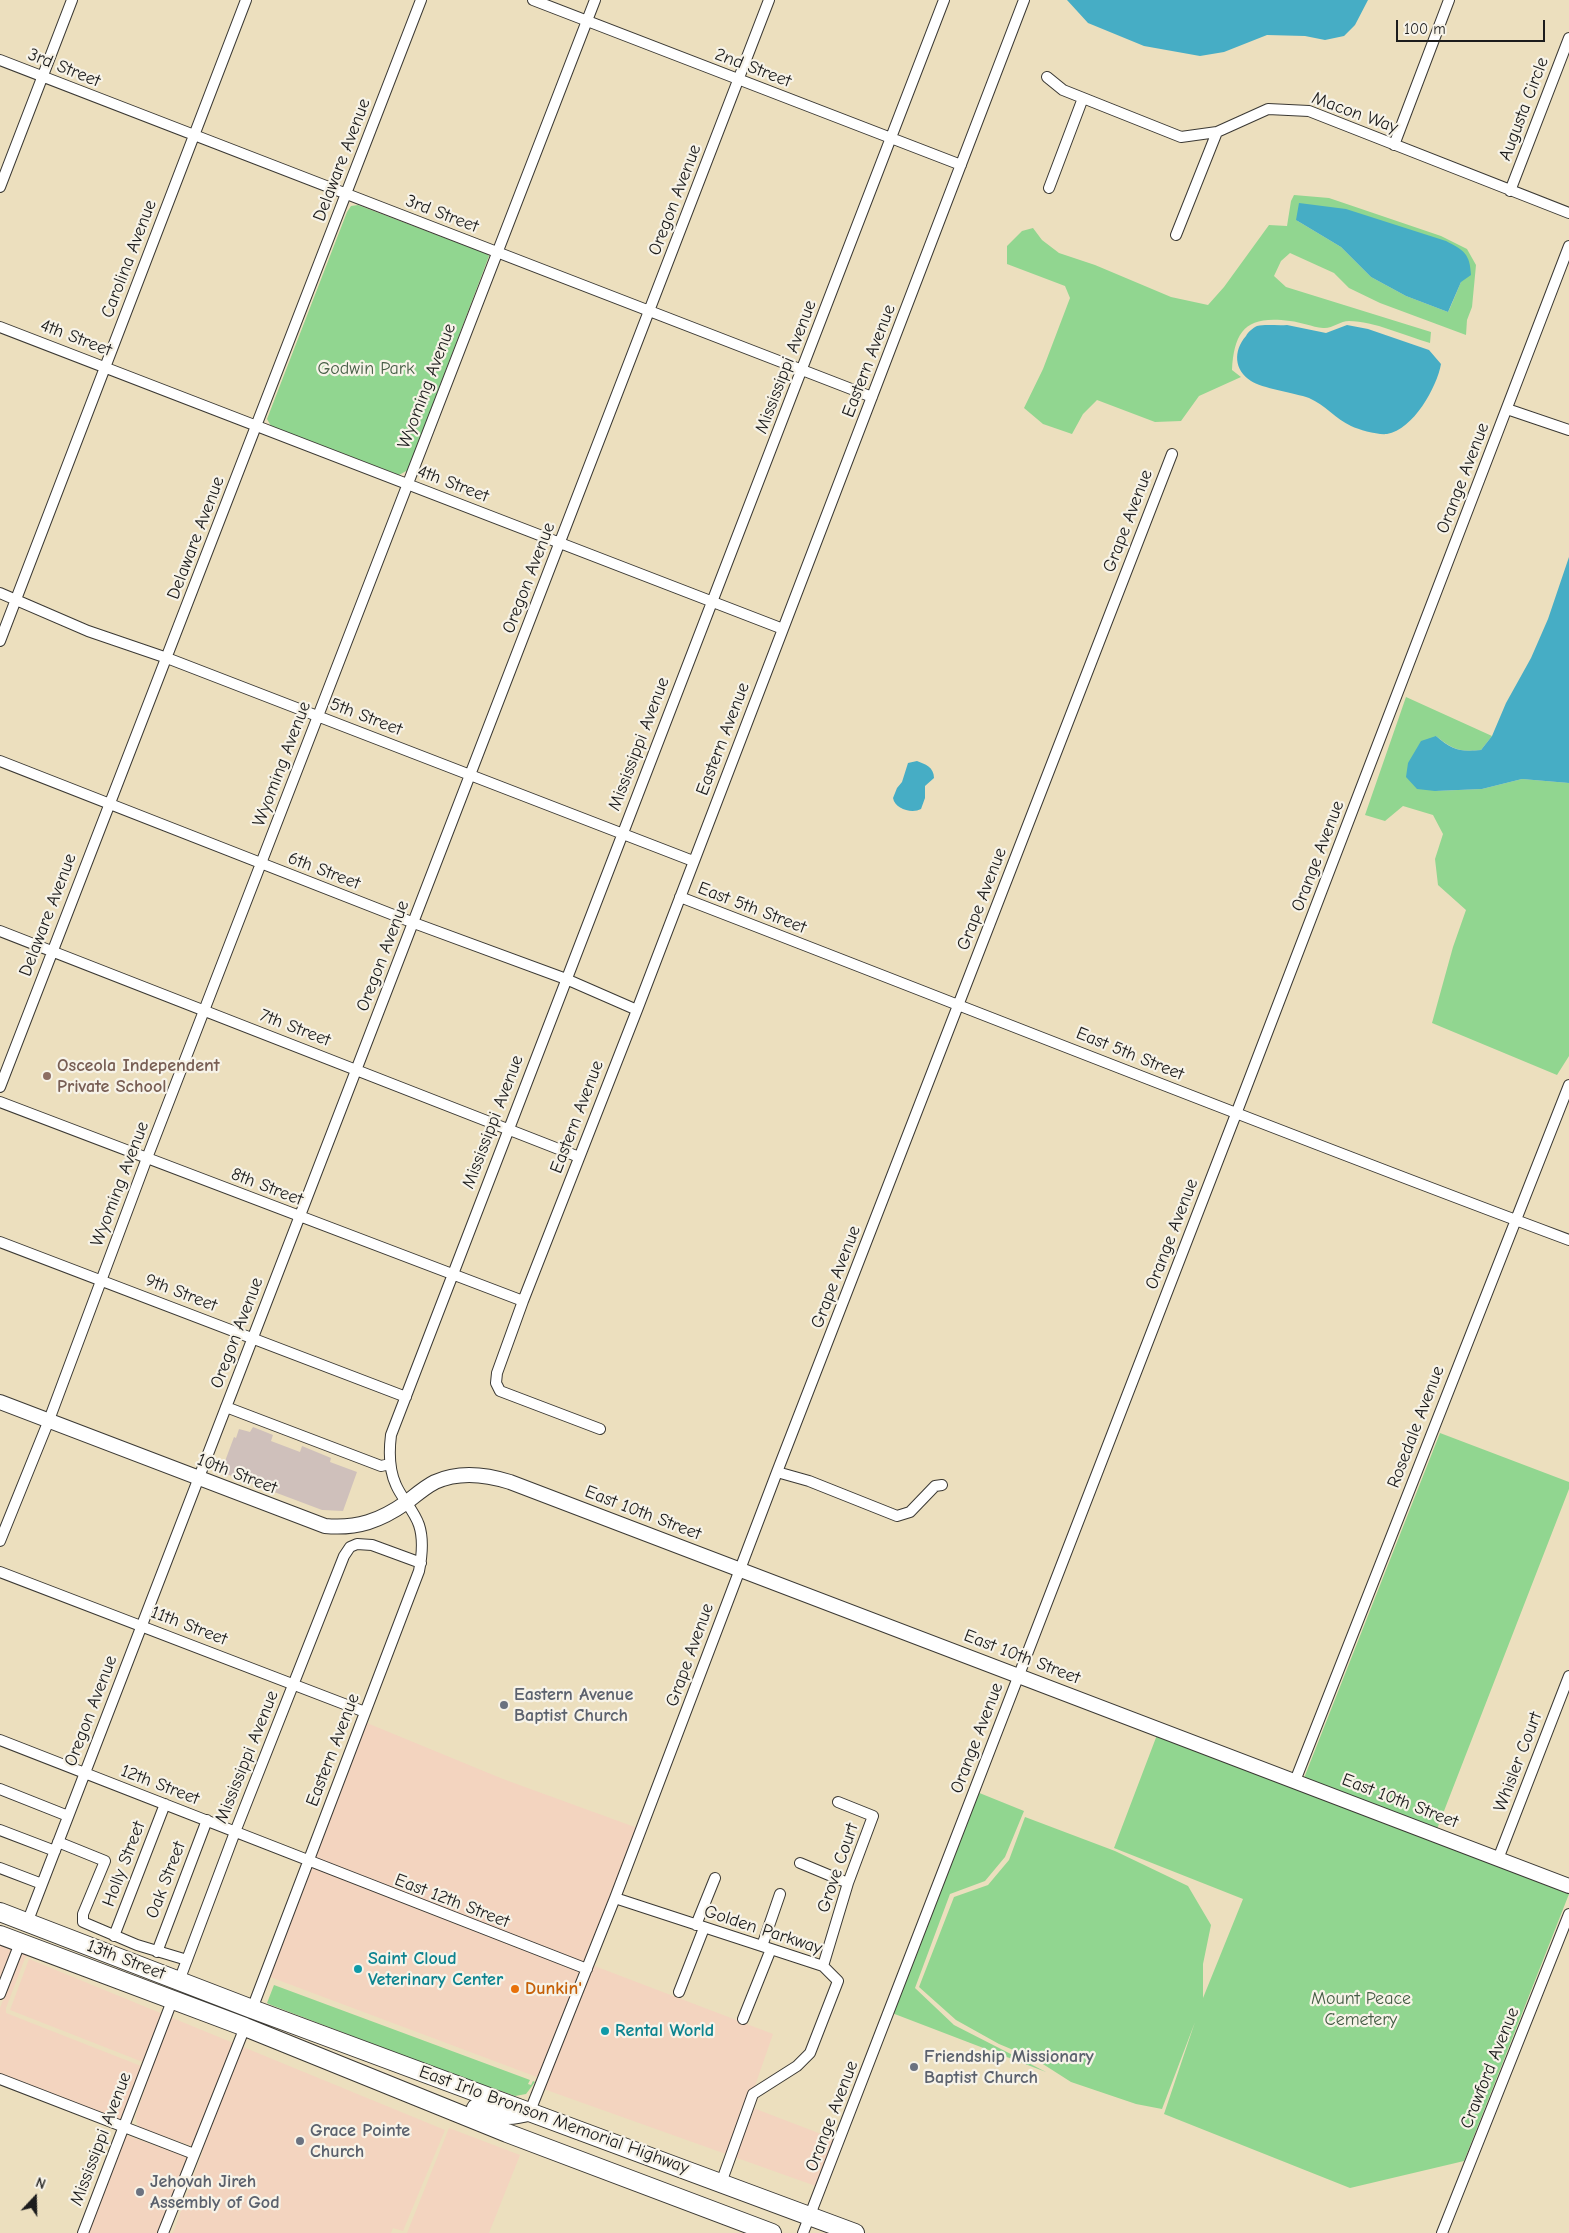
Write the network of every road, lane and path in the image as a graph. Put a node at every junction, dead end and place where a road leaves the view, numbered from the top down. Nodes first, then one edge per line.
1 (72, 0) edge
2 (246, 0) edge
3 (421, 0) edge
4 (533, 0) edge
5 (595, 0) edge
6 (769, 0) edge
7 (944, 0) edge
8 (1024, 0) edge
9 (1449, 0) edge
10 (587, 21) junction
11 (1569, 38) edge
12 (0, 60) edge
13 (1047, 77) dead end
14 (42, 78) junction
15 (738, 80) junction
16 (1083, 98) junction
17 (1216, 132) junction
18 (194, 136) junction
19 (891, 138) junction
20 (1394, 145) junction
21 (961, 165) junction
22 (0, 187) edge
23 (1049, 188) dead end
24 (1510, 191) junction
25 (347, 195) junction
26 (1569, 214) edge
27 (1176, 236) dead end
28 (1569, 246) edge
29 (496, 252) junction
30 (649, 311) junction
31 (0, 326) edge
32 (105, 367) junction
33 (802, 371) junction
34 (872, 397) junction
35 (1507, 409) junction
36 (256, 425) junction
37 (1569, 430) edge
38 (1172, 454) dead end
39 (407, 484) junction
40 (560, 543) junction
41 (0, 593) edge
42 (16, 599) junction
43 (712, 602) junction
44 (783, 629) junction
45 (0, 641) edge
46 (167, 658) junction
47 (318, 716) junction
48 (0, 761) edge
49 (470, 774) junction
50 (108, 804) junction
51 (622, 834) junction
52 (693, 861) junction
53 (261, 864) junction
54 (680, 897) junction
55 (414, 923) junction
56 (0, 931) edge
57 (52, 951) junction
58 (566, 979) junction
59 (960, 1004) junction
60 (637, 1010) junction
61 (204, 1011) junction
62 (356, 1069) junction
63 (1569, 1085) edge
64 (0, 1087) edge
65 (0, 1102) edge
66 (1236, 1114) junction
67 (508, 1128) junction
68 (579, 1157) junction
69 (147, 1158) junction
70 (300, 1216) junction
71 (1514, 1220) junction
72 (1569, 1240) edge
73 (0, 1242) edge
74 (453, 1274) junction
75 (100, 1280) junction
76 (523, 1301) junction
77 (253, 1337) junction
78 (406, 1397) junction
79 (0, 1402) edge
80 (226, 1407) junction
81 (49, 1420) junction
82 (600, 1429) dead end
83 (390, 1464) junction
84 (777, 1472) junction
85 (458, 1475) joint
86 (198, 1479) junction
87 (942, 1485) dead end
88 (406, 1502) junction
89 (0, 1541) edge
90 (421, 1563) junction
91 (739, 1570) junction
92 (0, 1572) edge
93 (142, 1625) junction
94 (1019, 1676) junction
95 (1569, 1676) edge
96 (293, 1684) junction
97 (365, 1712) junction
98 (0, 1740) edge
99 (84, 1773) junction
100 (1295, 1781) junction
101 (0, 1789) edge
102 (838, 1802) dead end
103 (165, 1804) junction
104 (68, 1816) junction
105 (206, 1820) junction
106 (0, 1830) edge
107 (235, 1832) junction
108 (57, 1846) junction
109 (1498, 1859) junction
110 (307, 1861) junction
111 (800, 1863) dead end
112 (0, 1868) edge
113 (715, 1878) dead end
114 (848, 1883) junction
115 (42, 1884) junction
116 (1569, 1886) edge
117 (780, 1894) dead end
118 (615, 1898) junction
119 (0, 1912) edge
120 (1569, 1914) edge
121 (27, 1923) junction
122 (0, 1924) edge
123 (700, 1927) junction
124 (0, 1936) edge
125 (114, 1936) junction
126 (20, 1943) junction
127 (766, 1947) junction
128 (157, 1952) junction
129 (187, 1960) junction
130 (823, 1966) junction
131 (586, 1969) junction
132 (151, 1970) junction
133 (179, 1981) junction
134 (125, 1983) junction
135 (680, 1992) dead end
136 (0, 1994) edge
137 (172, 2000) junction
138 (252, 2008) junction
139 (742, 2019) dead end
140 (245, 2027) junction
141 (378, 2054) junction
142 (364, 2075) junction
143 (0, 2080) edge
144 (530, 2111) junction
145 (123, 2128) junction
146 (194, 2154) junction
147 (721, 2183) junction
148 (810, 2216) junction
149 (83, 2233) edge
150 (164, 2233) edge
151 (772, 2233) edge
152 (803, 2233) edge
153 (855, 2233) edge
154 (1442, 2233) edge

1 - 14 street
2 - 18 street, Carolina Avenue
3 - 25 street, Delaware Avenue
4 - 10 street, 2nd Street
5 - 10 street, Wyoming Avenue
6 - 15 street, Oregon Avenue
7 - 19 street, Mississippi Avenue
8 - 21 street, Eastern Avenue
9 - 20 street
10 - 15 street, 2nd Street
10 - 29 street, Wyoming Avenue
11 - 24 street, Augusta Circle
12 - 14 street, 3rd Street
13 - 16 street, Macon Way
14 - 18 street, 3rd Street
14 - 22 street
15 - 19 street, 2nd Street
15 - 30 street, Oregon Avenue
16 - 17 street, Macon Way
16 - 23 street
17 - 20 street, Macon Way
17 - 27 street
18 - 25 street, 3rd Street
18 - 32 street, Carolina Avenue
19 - 21 street, 2nd Street
19 - 33 street, Mississippi Avenue
20 - 24 street, Macon Way
21 - 34 street, Eastern Avenue
24 - 26 street, Macon Way
25 - 29 street, 3rd Street
25 - 36 street, Delaware Avenue
28 - 35 street, Orange Avenue
29 - 30 street, 3rd Street
29 - 39 street, Wyoming Avenue
30 - 33 street, 3rd Street
30 - 40 street, Oregon Avenue
31 - 32 street, 4th Street
32 - 36 street, 4th Street
32 - 42 street, Carolina Avenue
33 - 34 street, 3rd Street
33 - 43 street, Mississippi Avenue
34 - 44 street, Eastern Avenue
35 - 37 street
35 - 66 street, Orange Avenue
36 - 39 street, 4th Street
36 - 46 street, Delaware Avenue
38 - 59 street, Grape Avenue
39 - 40 street, 4th Street
39 - 47 street, Wyoming Avenue
40 - 43 street, 4th Street
40 - 49 street, Oregon Avenue
41 - 42 street, 5th Street
42 - 45 street, Carolina Avenue
42 - 46 street, 5th Street
43 - 44 street, 4th Street
43 - 51 street, Mississippi Avenue
44 - 52 street, Eastern Avenue
46 - 47 street, 5th Street
46 - 50 street, Delaware Avenue
47 - 49 street, 5th Street
47 - 53 street, Wyoming Avenue
48 - 50 street, 6th Street
49 - 51 street, 5th Street
49 - 55 street, Oregon Avenue
50 - 53 street, 6th Street
50 - 57 street, Delaware Avenue
51 - 52 street, 5th Street
51 - 58 street, Mississippi Avenue
52 - 54 street, Eastern Avenue
53 - 55 street, 6th Street
53 - 61 street, Wyoming Avenue
54 - 59 street, East 5th Street
54 - 60 street, Eastern Avenue
55 - 58 street, 6th Street
55 - 62 street, Oregon Avenue
56 - 57 street, 7th Street
57 - 61 street, 7th Street
57 - 64 street, Delaware Avenue
58 - 60 street, 6th Street
58 - 67 street, Mississippi Avenue
59 - 66 street, East 5th Street
59 - 84 street, Grape Avenue
60 - 68 street, Eastern Avenue
61 - 62 street, 7th Street
61 - 69 street, Wyoming Avenue
62 - 67 street, 7th Street
62 - 70 street, Oregon Avenue
63 - 71 street, Rosedale Avenue
65 - 69 street, 8th Street
66 - 71 street, East 5th Street
66 - 94 street, Orange Avenue
67 - 68 street, 7th Street
67 - 74 street, Mississippi Avenue
68 - 76 street, Eastern Avenue
69 - 70 street, 8th Street
69 - 75 street, Wyoming Avenue
70 - 74 street, 8th Street
70 - 77 street, Oregon Avenue
71 - 72 street, East 5th Street
71 - 100 street, Rosedale Avenue
73 - 75 street, 9th Street
74 - 76 street, 8th Street
74 - 78 street, Mississippi Avenue
75 - 77 street, 9th Street
75 - 81 street, Wyoming Avenue
76 - 82 street, Eastern Avenue
77 - 78 street, 9th Street
77 - 80 street, Oregon Avenue
78 - 83 street, Mississippi Avenue
79 - 81 street, 10th Street
80 - 83 street
80 - 86 street, Oregon Avenue
81 - 86 street, 10th Street
81 - 89 street, Wyoming Avenue
83 - 88 street, Mississippi Avenue
84 - 87 street
84 - 91 street, Grape Avenue
85 - 88 street, 10th Street
85 - 91 street, East 10th Street
86 - 88 street, 10th Street
86 - 93 street, Oregon Avenue
88 - 90 street, Eastern Avenue
90 - 96 street, Mississippi Avenue
90 - 97 street, Eastern Avenue
91 - 94 street, East 10th Street
91 - 118 street, Grape Avenue
92 - 93 street, 11th Street
93 - 96 street, 11th Street
93 - 99 street, Oregon Avenue
94 - 100 street, East 10th Street
94 - 148 street, Orange Avenue
95 - 109 street, Whisler Court
96 - 97 street, 11th Street
96 - 107 street, Mississippi Avenue
97 - 110 street, Eastern Avenue
98 - 99 street, 12th Street
99 - 103 street, 12th Street
99 - 104 street, Oregon Avenue
100 - 109 street, East 10th Street
101 - 104 street
102 - 114 street, Grove Court
103 - 105 street, 12th Street
103 - 125 street, Holly Street
104 - 108 street, Oregon Avenue
105 - 107 street, 12th Street
105 - 128 street, Oak Street
106 - 108 street
107 - 110 street, 12th Street
107 - 129 street, Mississippi Avenue
108 - 115 street, Oregon Avenue
108 - 125 street
109 - 116 street, East 10th Street
110 - 131 street, East 12th Street
110 - 138 street, Eastern Avenue
111 - 114 street
112 - 115 street
113 - 123 street
114 - 130 street, Grove Court
115 - 121 street, Oregon Avenue
117 - 127 street
118 - 123 street, Golden Parkway
118 - 131 street, Grape Avenue
119 - 121 highway, 13th Street
120 - 154 street, Crawford Avenue
121 - 122 highway
121 - 132 highway, 13th Street
123 - 127 street, Golden Parkway
123 - 135 street
124 - 126 highway, 13th Street
125 - 128 street
126 - 132 highway
126 - 134 highway, 13th Street
126 - 136 street
127 - 130 street, Golden Parkway
127 - 139 street
128 - 129 street
129 - 133 street, Mississippi Avenue
130 - 147 street, Golden Parkway
131 - 144 street, Grape Avenue
132 - 133 highway, 13th Street
133 - 138 highway, 13th Street
134 - 137 highway, 13th Street
134 - 138 highway
137 - 140 highway, 13th Street
137 - 145 street, Mississippi Avenue
138 - 141 highway, East Irlo Bronson Memorial Highway
140 - 141 highway
140 - 142 highway, East Irlo Bronson Memorial Highway
140 - 146 street
141 - 144 highway, East Irlo Bronson Memorial Highway
142 - 144 highway
142 - 151 highway, East Irlo Bronson Memorial Highway
143 - 145 street
144 - 147 highway, East Irlo Bronson Memorial Highway
145 - 146 street
145 - 149 street, Mississippi Avenue
146 - 150 street
147 - 148 highway, East Irlo Bronson Memorial Highway
148 - 152 street, Orange Avenue
148 - 153 highway, East Irlo Bronson Memorial Highway

